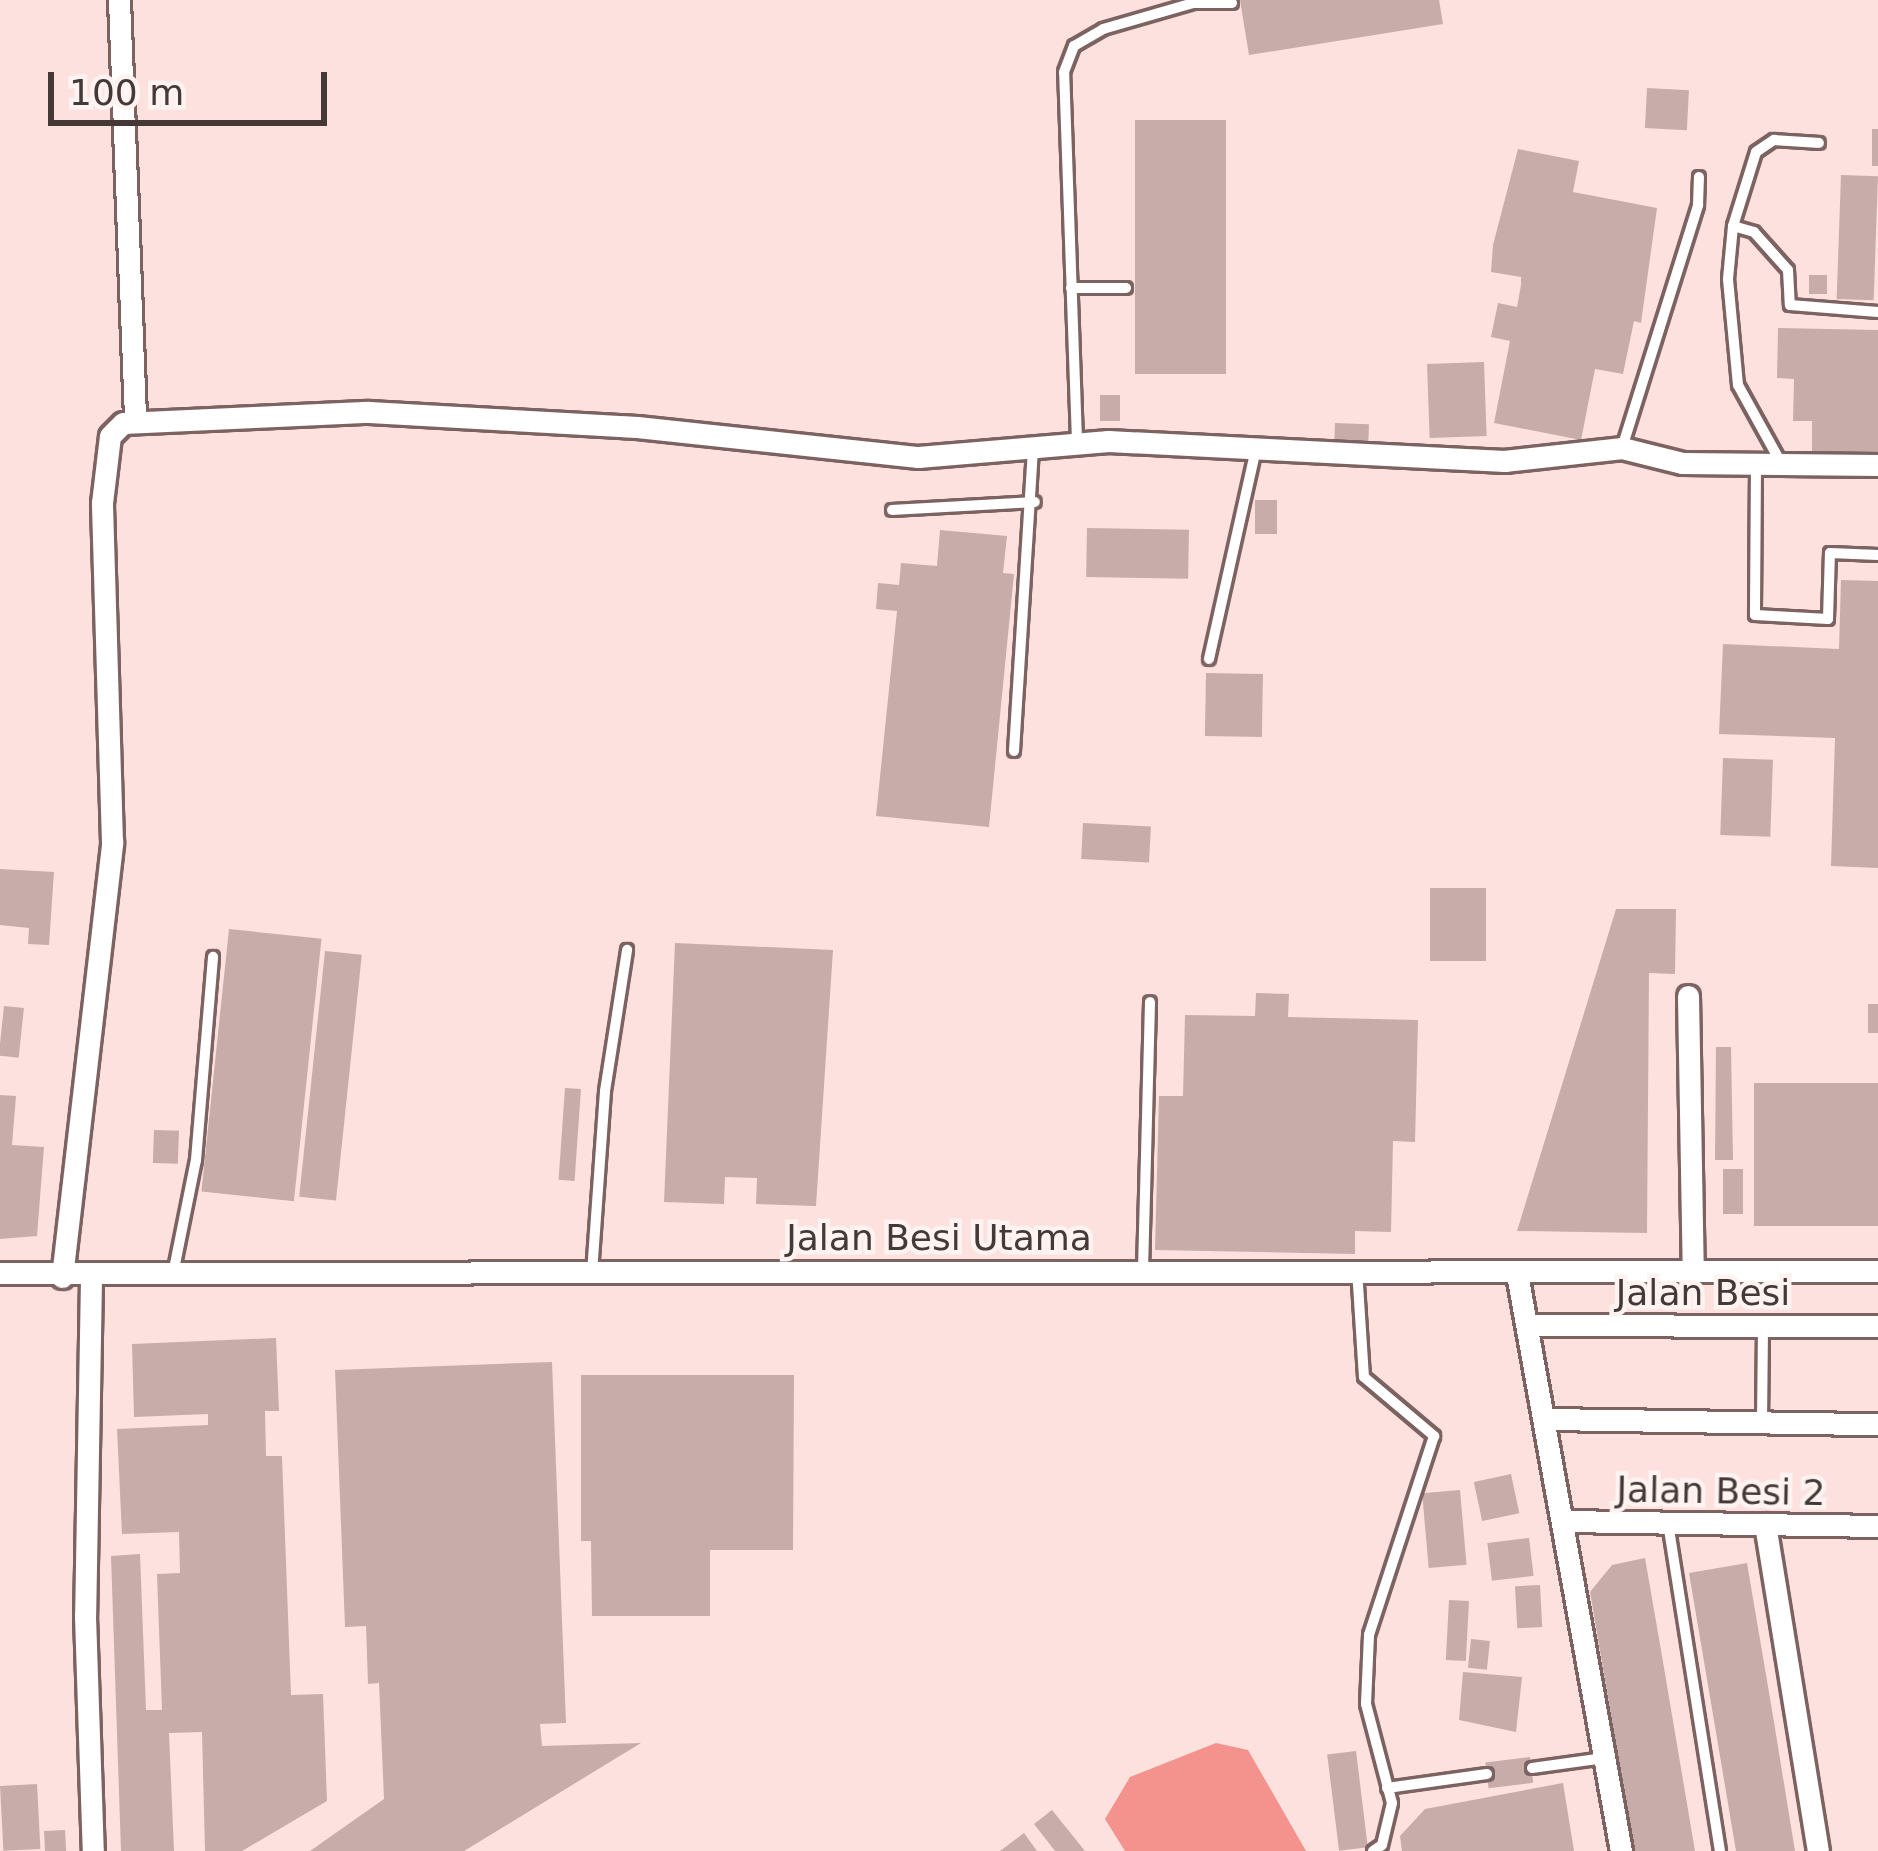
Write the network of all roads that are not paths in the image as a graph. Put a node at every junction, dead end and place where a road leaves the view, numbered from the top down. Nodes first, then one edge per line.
1 (119, 0) edge
2 (1232, 3) dead end
3 (1819, 143) dead end
4 (1699, 177) dead end
5 (1733, 226) junction
6 (1071, 288) junction
7 (1126, 288) dead end
8 (1878, 311) edge
9 (135, 421) junction
10 (1077, 441) junction
11 (1033, 446) junction
12 (1622, 448) junction
13 (1256, 449) junction
14 (1785, 465) junction
15 (1878, 465) edge
16 (1756, 466) junction
17 (1035, 502) junction
18 (892, 510) dead end
19 (1878, 555) edge
20 (1209, 659) dead end
21 (1014, 751) dead end
22 (627, 950) dead end
23 (213, 957) dead end
24 (1688, 996) dead end
25 (1150, 1002) dead end
26 (1357, 1268) junction
27 (1693, 1269) junction
28 (1143, 1270) junction
29 (1878, 1271) edge
30 (0, 1273) edge
31 (592, 1273) junction
32 (1517, 1274) junction
33 (62, 1277) junction
34 (173, 1278) junction
35 (91, 1279) junction
36 (1528, 1324) junction
37 (1878, 1325) edge
38 (1763, 1327) junction
39 (1547, 1419) junction
40 (1762, 1423) junction
41 (1878, 1424) edge
42 (1563, 1521) junction
43 (1668, 1522) junction
44 (1765, 1524) junction
45 (1878, 1526) edge
46 (1604, 1758) junction
47 (1532, 1768) dead end
48 (1487, 1774) dead end
49 (1387, 1788) junction
50 (93, 1851) edge
51 (1373, 1851) edge
52 (1621, 1851) edge
53 (1720, 1851) edge
54 (1818, 1851) edge

1 - 9 street
2 - 6 lane
3 - 5 lane
4 - 12 lane
5 - 8 lane
5 - 14 lane
6 - 7 lane
6 - 10 lane
9 - 11 street
9 - 33 street
10 - 11 street
10 - 13 street
11 - 17 lane
12 - 13 street
12 - 16 street
13 - 20 lane
14 - 15 street
14 - 16 street
16 - 19 lane
17 - 18 lane
17 - 21 lane
22 - 31 lane
23 - 34 lane
24 - 27 street
25 - 28 lane
26 - 28 street, Jalan Besi Utama
26 - 32 street, Jalan Besi Utama
26 - 49 lane
27 - 29 street, Jalan Besi Utama
27 - 32 street, Jalan Besi Utama
28 - 31 street, Jalan Besi Utama
30 - 33 street, Jalan Besi Utama
31 - 34 street, Jalan Besi Utama
32 - 36 street
33 - 35 street, Jalan Besi Utama
34 - 35 street, Jalan Besi Utama
35 - 50 street
36 - 38 street, Jalan Besi
36 - 39 street
37 - 38 street, Jalan Besi
38 - 40 lane
39 - 40 street
39 - 42 street
40 - 41 street
42 - 43 street, Jalan Besi 2
42 - 46 street
43 - 44 street, Jalan Besi 2
43 - 53 lane
44 - 45 street, Jalan Besi 2
44 - 54 street
46 - 47 lane
46 - 52 street
48 - 49 lane
49 - 51 lane

